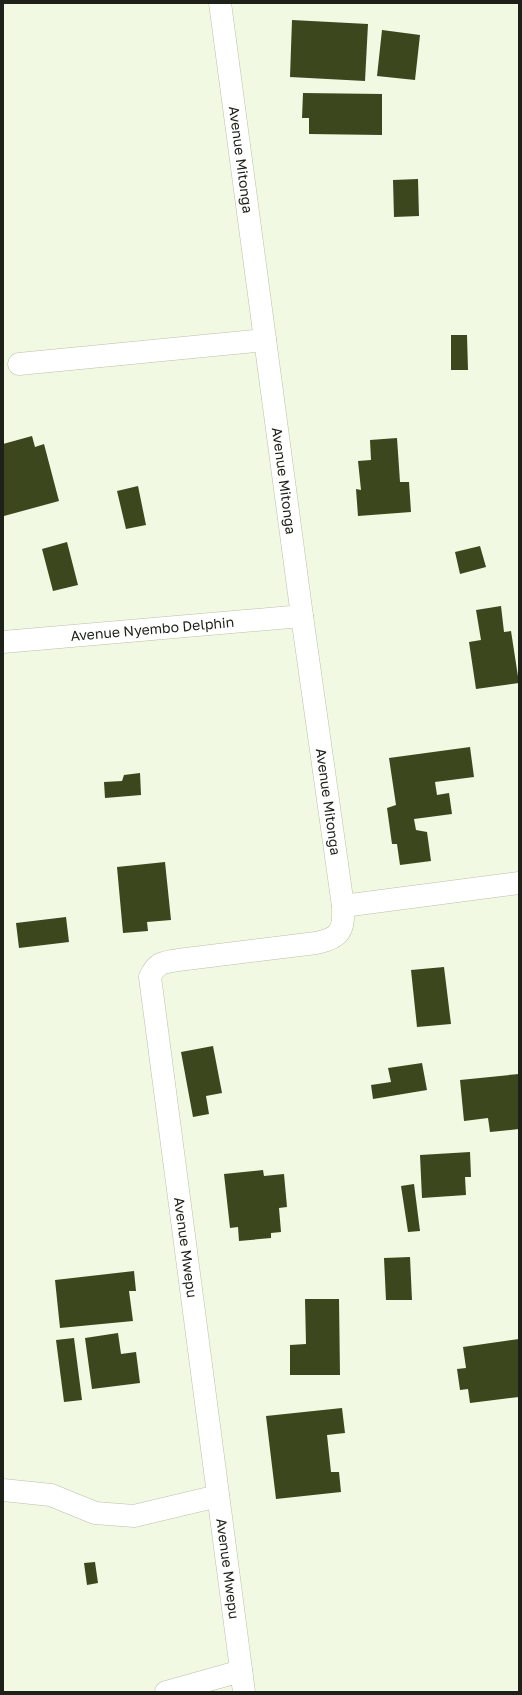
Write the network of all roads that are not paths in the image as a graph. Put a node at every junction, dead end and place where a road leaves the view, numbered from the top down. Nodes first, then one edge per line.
1 (220, 3) edge
2 (265, 340) junction
3 (20, 364) dead end
4 (302, 616) junction
5 (3, 642) edge
6 (519, 883) edge
7 (343, 906) junction
8 (316, 943) joint
9 (3, 1490) edge
10 (218, 1496) junction
11 (243, 1681) edge
12 (166, 1692) edge

1 - 2 street, Avenue Mitonga
2 - 3 street
2 - 4 street, Avenue Mitonga
4 - 5 street, Avenue Nyembo Delphin
4 - 7 street, Avenue Mitonga
6 - 7 street
7 - 8 street, Avenue Mitonga
8 - 10 street, Avenue Mwepu
9 - 10 street
10 - 11 street, Avenue Mwepu
11 - 12 street

